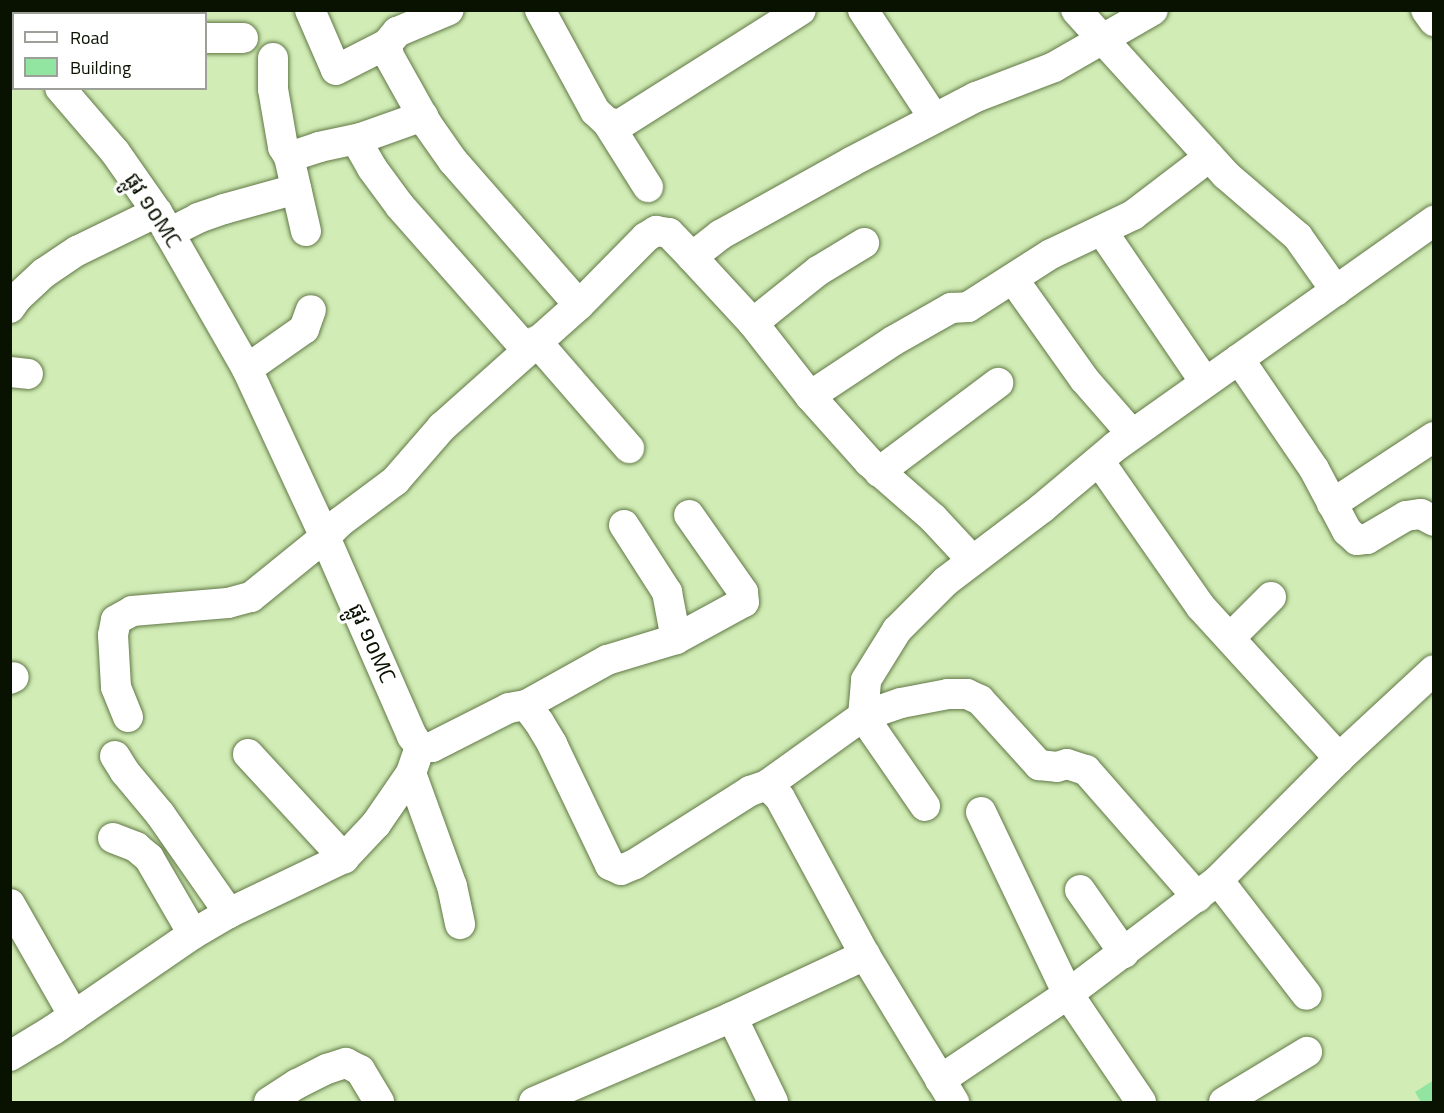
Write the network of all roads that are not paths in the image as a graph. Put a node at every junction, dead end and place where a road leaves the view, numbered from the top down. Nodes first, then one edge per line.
1 (310, 10) edge
2 (540, 10) edge
3 (801, 10) edge
4 (863, 10) edge
5 (1076, 10) edge
6 (1153, 10) edge
7 (1426, 10) edge
8 (444, 11) edge
9 (1434, 21) edge
10 (207, 38) edge
11 (243, 38) dead end
12 (1104, 41) junction
13 (387, 44) junction
14 (273, 58) dead end
15 (62, 90) edge
16 (423, 116) junction
17 (934, 118) junction
18 (607, 122) junction
19 (356, 140) junction
20 (1209, 157) junction
21 (289, 158) junction
22 (648, 187) dead end
23 (296, 189) junction
24 (1434, 221) edge
25 (163, 222) junction
26 (306, 231) dead end
27 (1102, 231) junction
28 (864, 243) dead end
29 (692, 257) junction
30 (1013, 279) junction
31 (1336, 291) junction
32 (579, 306) junction
33 (10, 308) edge
34 (311, 310) dead end
35 (753, 323) junction
36 (531, 346) junction
37 (1239, 359) junction
38 (247, 369) junction
39 (1205, 382) junction
40 (998, 383) dead end
41 (810, 396) junction
42 (1132, 434) junction
43 (1434, 437) edge
44 (629, 448) dead end
45 (1099, 461) junction
46 (879, 472) junction
47 (1332, 504) junction
48 (689, 515) dead end
49 (1434, 521) edge
50 (624, 525) dead end
51 (325, 537) junction
52 (972, 560) junction
53 (1272, 597) dead end
54 (1230, 638) junction
55 (676, 639) junction
56 (1434, 669) edge
57 (526, 705) junction
58 (863, 716) junction
59 (128, 717) dead end
60 (248, 754) dead end
61 (115, 756) dead end
62 (1339, 758) junction
63 (416, 760) junction
64 (767, 786) junction
65 (925, 806) dead end
66 (981, 812) dead end
67 (113, 838) dead end
68 (344, 858) junction
69 (1207, 889) junction
70 (1080, 890) dead end
71 (10, 904) edge
72 (228, 913) junction
73 (460, 924) dead end
74 (193, 934) junction
75 (1124, 953) junction
76 (865, 955) junction
77 (1068, 994) junction
78 (1307, 995) dead end
79 (74, 1016) junction
80 (732, 1017) junction
81 (1307, 1052) dead end
82 (10, 1056) edge
83 (947, 1091) edge
84 (270, 1102) edge
85 (379, 1102) edge
86 (534, 1102) edge
87 (773, 1102) edge
88 (1141, 1102) edge
89 (1224, 1102) edge

1 - 13 street
2 - 18 street
3 - 18 street
4 - 17 street
5 - 12 street
6 - 12 street
7 - 9 street
8 - 13 street
10 - 11 street
12 - 17 street
12 - 20 street
13 - 16 street
14 - 21 street
15 - 25 street, ផ្លូវ ១០MC
16 - 19 street
16 - 32 street
17 - 29 street
18 - 22 street
19 - 21 street
19 - 36 street
20 - 27 street
20 - 31 street
21 - 23 street
23 - 25 street
23 - 26 street
24 - 31 street
25 - 33 street
25 - 38 street, ផ្លូវ ១០MC
27 - 30 street
27 - 39 street
28 - 35 street
29 - 32 street
29 - 35 street
30 - 41 street
30 - 42 street
31 - 37 street
32 - 36 street
34 - 38 street
35 - 41 street
36 - 44 street
36 - 51 street
37 - 39 street
37 - 47 street
38 - 51 street, ផ្លូវ ១០MC
39 - 42 street
40 - 46 street
41 - 46 street
42 - 45 street
43 - 47 street
45 - 52 street
45 - 54 street
46 - 52 street
47 - 49 street
48 - 55 street
50 - 55 street
51 - 59 street
51 - 63 street, ផ្លូវ ១០MC
52 - 58 street
53 - 54 street
54 - 62 street
55 - 57 street
56 - 62 street
57 - 63 street
57 - 64 street
58 - 64 street
58 - 65 street
58 - 69 street
60 - 68 street
61 - 72 street
62 - 69 street
63 - 68 street
63 - 73 street, ផ្លូវ ១០MC
64 - 76 street
66 - 77 street
67 - 74 street
68 - 72 street
69 - 75 street
69 - 78 street
70 - 75 street
71 - 79 street
72 - 74 street
74 - 79 street
75 - 77 street
76 - 80 street
76 - 83 street
77 - 83 street
77 - 88 street
79 - 82 street
80 - 86 street
80 - 87 street
81 - 89 street
84 - 85 street

